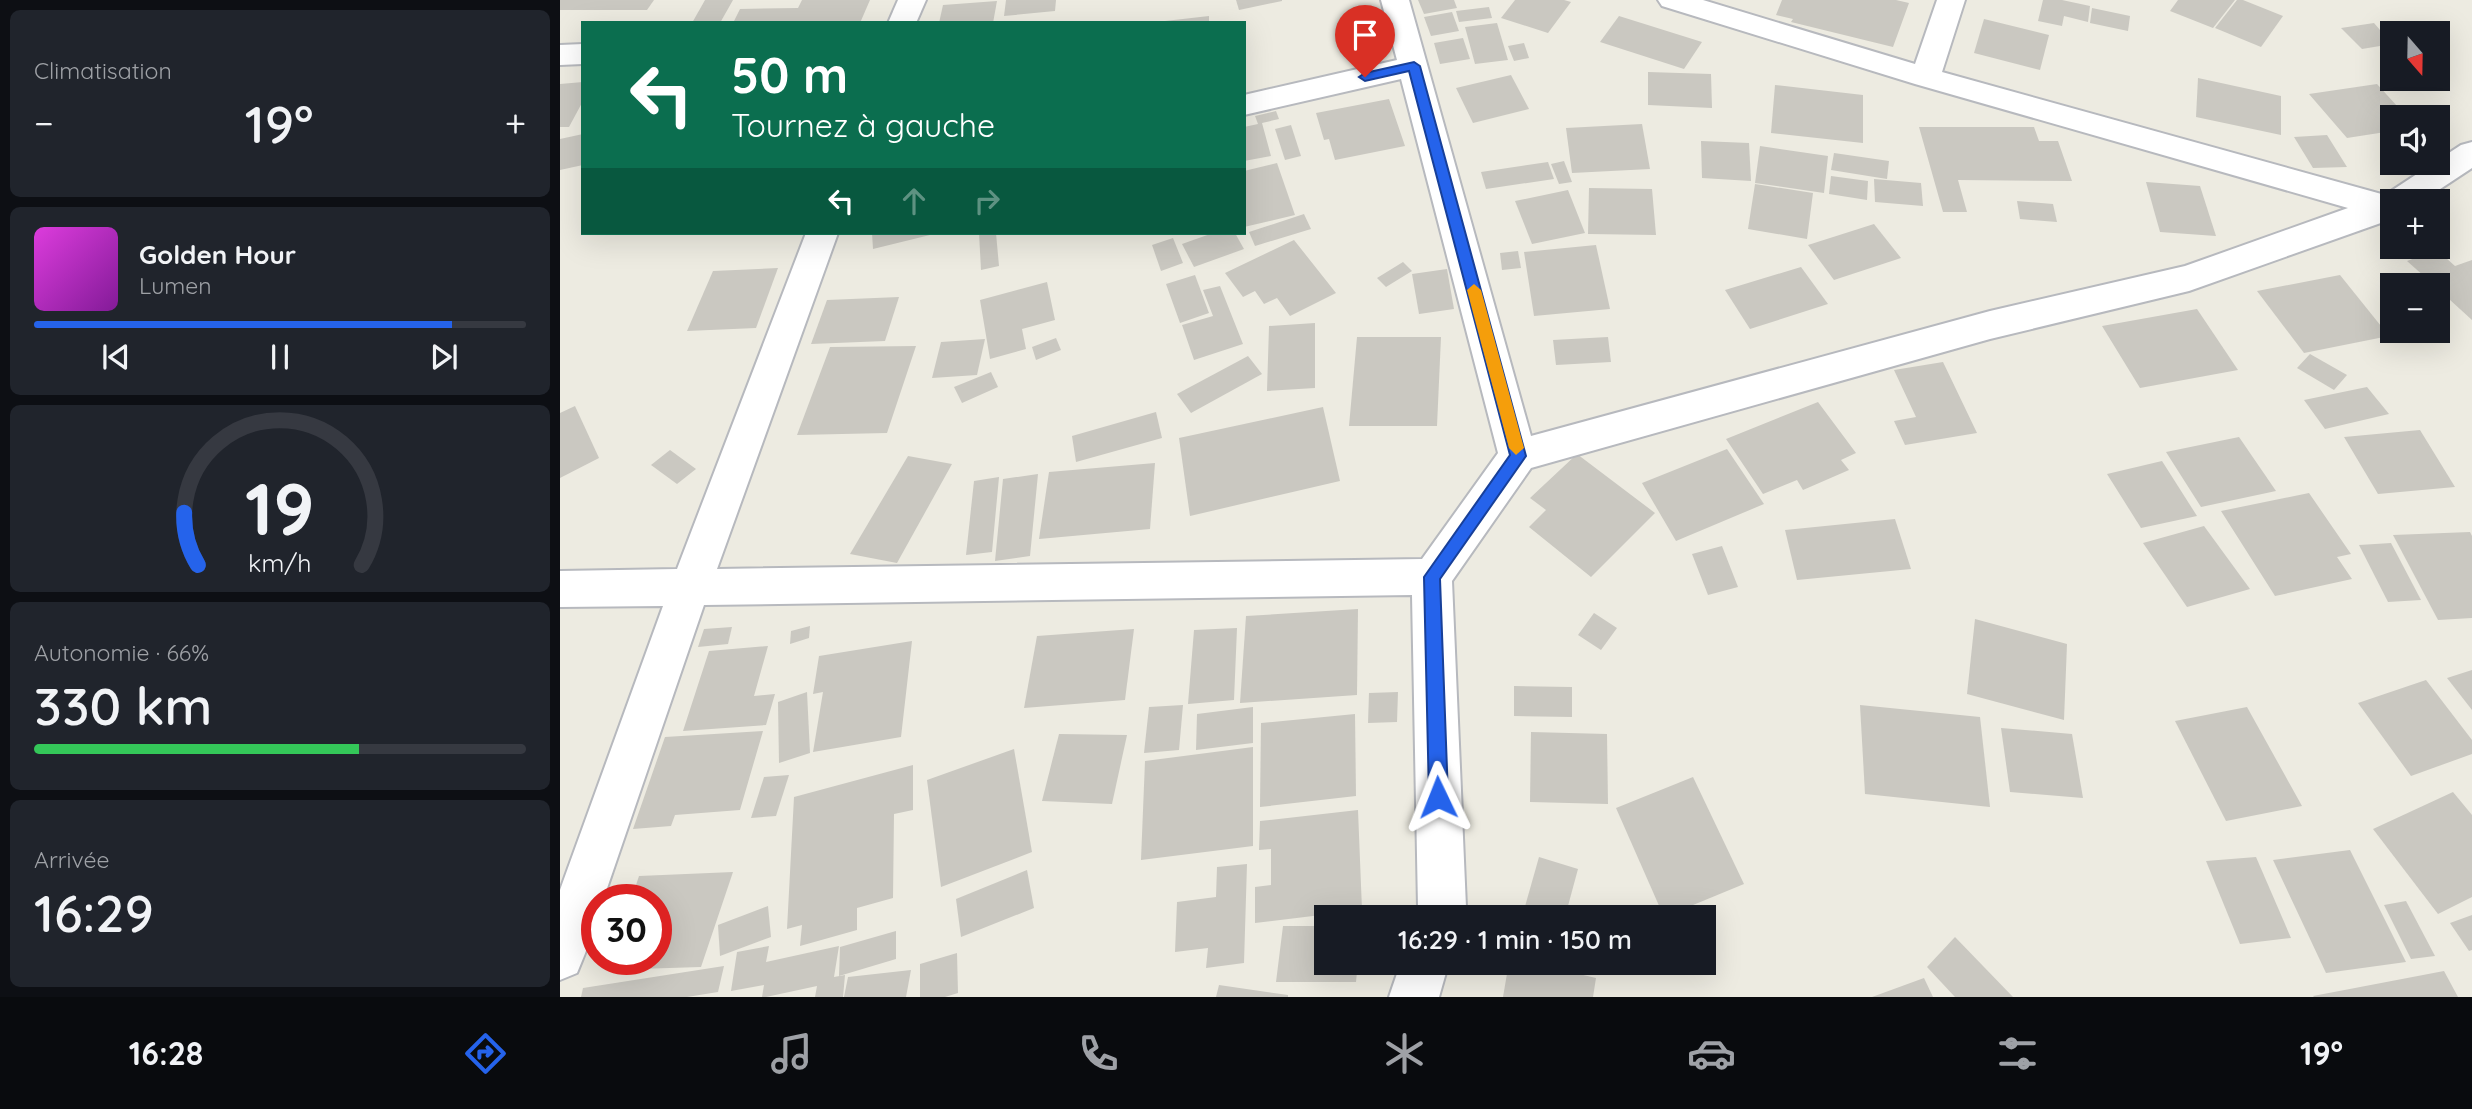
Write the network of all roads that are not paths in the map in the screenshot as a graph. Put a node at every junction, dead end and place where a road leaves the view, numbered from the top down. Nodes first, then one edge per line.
1 (912, 0) edge
2 (1395, 0) edge
3 (1672, 0) edge
4 (1951, 0) edge
5 (903, 21) edge
6 (581, 54) edge
7 (560, 55) edge
8 (1414, 66) junction
9 (1925, 77) junction
10 (1246, 105) edge
11 (2472, 153) edge
12 (2417, 189) edge
13 (2380, 201) edge
14 (2380, 210) edge
15 (821, 235) edge
16 (1518, 456) junction
17 (1432, 577) junction
18 (690, 587) junction
19 (560, 589) edge
20 (1442, 905) edge
21 (560, 956) edge
22 (1421, 975) edge
23 (1414, 997) edge

1 - 5 street
2 - 8 street
3 - 9 street
4 - 9 street
6 - 7 street
8 - 10 street
8 - 16 street
9 - 13 street
11 - 12 street
14 - 16 street
15 - 18 street
16 - 17 street
17 - 18 street
17 - 20 street
18 - 19 street
18 - 21 street
22 - 23 street

